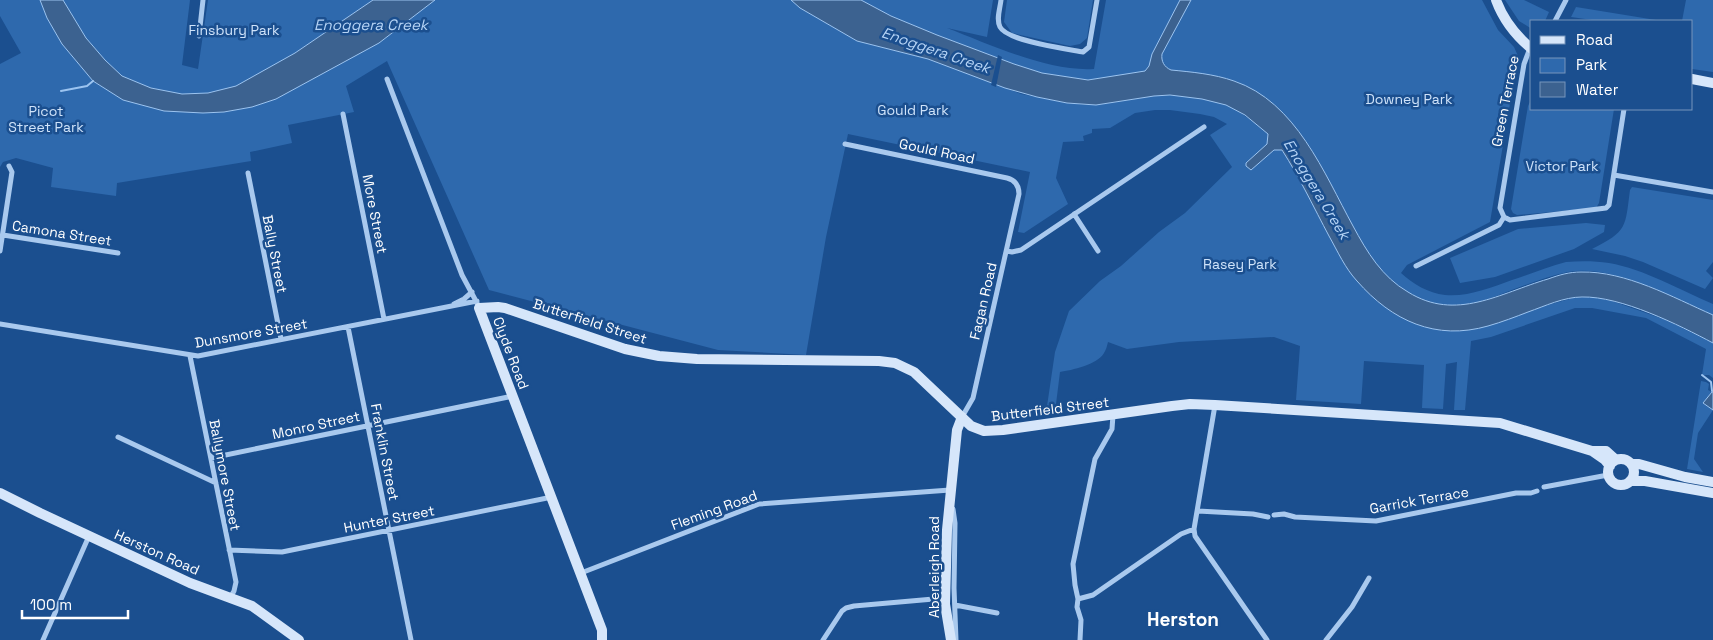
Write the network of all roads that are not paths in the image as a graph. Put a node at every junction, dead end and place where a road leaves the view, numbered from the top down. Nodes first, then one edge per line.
1 (203, 0) edge
2 (1001, 0) edge
3 (1097, 0) edge
4 (1496, 0) edge
5 (1566, 0) edge
6 (1556, 20) edge
7 (198, 36) dead end
8 (1530, 47) edge
9 (1530, 50) edge
10 (387, 79) dead end
11 (1693, 79) edge
12 (1713, 83) edge
13 (1624, 110) edge
14 (343, 114) dead end
15 (1204, 127) dead end
16 (845, 144) dead end
17 (9, 166) dead end
18 (248, 173) dead end
19 (1614, 175) junction
20 (1019, 188) joint
21 (1713, 192) edge
22 (1074, 214) junction
23 (1504, 217) junction
24 (2, 235) junction
25 (1006, 251) junction
26 (0, 252) edge
27 (1098, 252) dead end
28 (118, 253) dead end
29 (1416, 266) dead end
30 (472, 292) junction
31 (478, 304) junction
32 (447, 307) junction
33 (384, 319) junction
34 (0, 324) edge
35 (348, 326) junction
36 (281, 339) junction
37 (190, 356) junction
38 (513, 396) junction
39 (1215, 405) junction
40 (1113, 415) junction
41 (962, 417) junction
42 (368, 426) junction
43 (118, 436) dead end
44 (211, 458) junction
45 (1631, 464) junction
46 (1611, 467) junction
47 (1630, 480) junction
48 (1713, 482) edge
49 (216, 483) junction
50 (1544, 486) dead end
51 (1537, 491) dead end
52 (950, 492) junction
53 (1713, 493) edge
54 (1, 495) edge
55 (552, 497) junction
56 (1198, 511) junction
57 (1194, 529) junction
58 (389, 530) junction
59 (89, 536) junction
60 (229, 550) junction
61 (581, 573) junction
62 (1369, 578) dead end
63 (230, 598) junction
64 (945, 598) junction
65 (1078, 598) junction
66 (955, 605) junction
67 (997, 613) dead end
68 (43, 640) edge
69 (299, 640) edge
70 (411, 640) edge
71 (602, 640) edge
72 (822, 640) edge
73 (951, 640) edge
74 (956, 640) edge
75 (1080, 640) edge
76 (1267, 640) edge
77 (1326, 640) edge

1 - 7 street
2 - 3 street
4 - 8 street, Green Terrace
5 - 6 street
9 - 23 street, Green Terrace
10 - 30 street, Clyde Road
11 - 12 street
13 - 19 street
14 - 33 street, More Street
15 - 22 street
16 - 20 street, Gould Road
17 - 24 street
18 - 36 street, Bally Street
19 - 21 street
19 - 23 street
20 - 25 street, Fagan Road
22 - 25 street
22 - 27 street
23 - 29 street
24 - 26 street
24 - 28 street, Camona Street
25 - 41 street, Fagan Road
30 - 31 street, Clyde Road
30 - 32 street, Dunsmore Street
31 - 32 street, Dunsmore Street
31 - 38 street, Clyde Road
31 - 41 street, Butterfield Street
32 - 33 street, Dunsmore Street
33 - 35 street, Dunsmore Street
34 - 37 street, Dunsmore Street
35 - 36 street, Dunsmore Street
35 - 42 street, Franklin Street
36 - 37 street, Dunsmore Street
37 - 44 street, Ballymore Street
38 - 42 street, Monro Street
38 - 55 street, Clyde Road
39 - 40 street, Butterfield Street
39 - 46 street, Butterfield Street
39 - 56 street
40 - 41 street, Butterfield Street
40 - 65 street
41 - 52 street, Aberleigh Road
42 - 44 street, Monro Street
42 - 58 street, Franklin Street
43 - 49 street
44 - 49 street, Ballymore Street
45 - 46 street
45 - 47 street
45 - 48 street
46 - 47 street
46 - 50 street
47 - 53 street
49 - 60 street, Ballymore Street
51 - 56 street, Garrick Terrace
52 - 61 street, Fleming Road
52 - 64 street, Aberleigh Road
52 - 66 street, Aberleigh Road
54 - 59 street, Herston Road
55 - 58 street, Hunter Street
55 - 61 street, Clyde Road
56 - 57 street
57 - 65 street
57 - 76 street
58 - 60 street, Hunter Street
58 - 70 street, Franklin Street
59 - 63 street, Herston Road
59 - 68 street
60 - 63 street, Ballymore Street
61 - 71 street, Clyde Road
62 - 77 street
63 - 69 street, Herston Road
64 - 72 street
64 - 73 street, Aberleigh Road
65 - 75 street
66 - 67 street
66 - 74 street, Aberleigh Road

